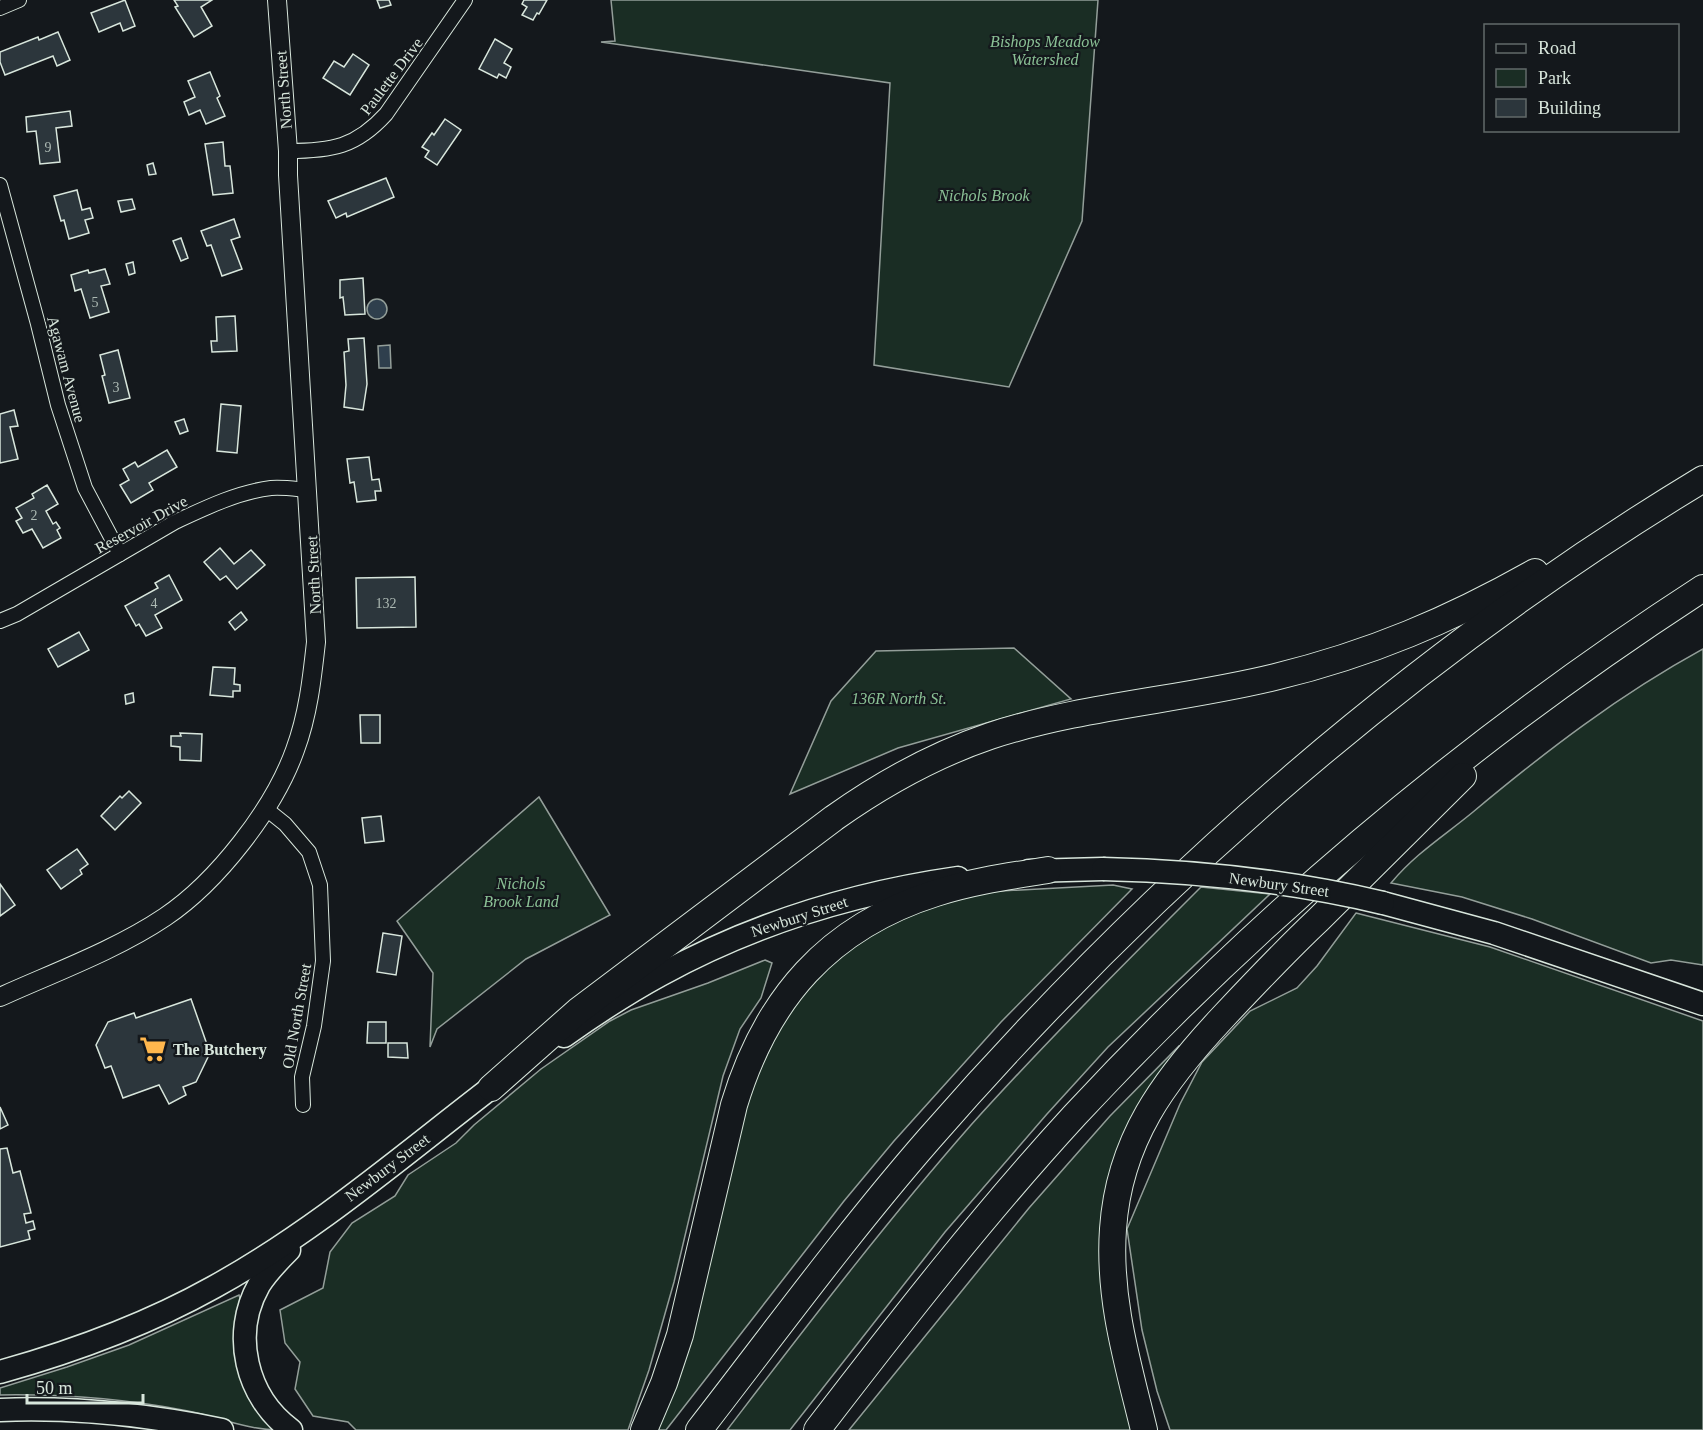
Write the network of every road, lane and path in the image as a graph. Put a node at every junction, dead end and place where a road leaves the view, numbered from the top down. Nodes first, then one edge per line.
1 (18, 0) edge
2 (277, 0) edge
3 (465, 0) edge
4 (0, 8) edge
5 (288, 151) junction
6 (0, 185) edge
7 (1703, 478) edge
8 (308, 490) junction
9 (120, 554) junction
10 (1703, 588) edge
11 (0, 621) edge
12 (1542, 698) junction
13 (265, 808) junction
14 (1048, 870) junction
15 (1309, 887) junction
16 (0, 997) edge
17 (1703, 1004) edge
18 (491, 1088) junction
19 (303, 1105) dead end
20 (334, 1208) junction
21 (0, 1372) edge
22 (0, 1410) edge
23 (222, 1430) edge
24 (291, 1430) edge
25 (644, 1430) edge
26 (699, 1430) edge
27 (817, 1430) edge
28 (1144, 1430) edge

1 - 4 street
2 - 5 street, North Street
3 - 5 street, Paulette Drive
5 - 8 street, North Street
6 - 9 street, Agawam Avenue
7 - 18 highway
7 - 26 highway
8 - 9 street, Reservoir Drive
8 - 13 street, North Street
9 - 11 street, Reservoir Drive
10 - 12 highway
12 - 15 highway
12 - 28 highway
13 - 16 street, North Street
13 - 19 street, Old North Street
14 - 15 main road, Newbury Street, bridge
14 - 18 main road, Newbury Street
14 - 25 highway
15 - 17 main road, Newbury Street, bridge
15 - 27 highway
18 - 20 main road, Newbury Street
20 - 21 main road, Newbury Street
20 - 24 main road
22 - 23 main road

